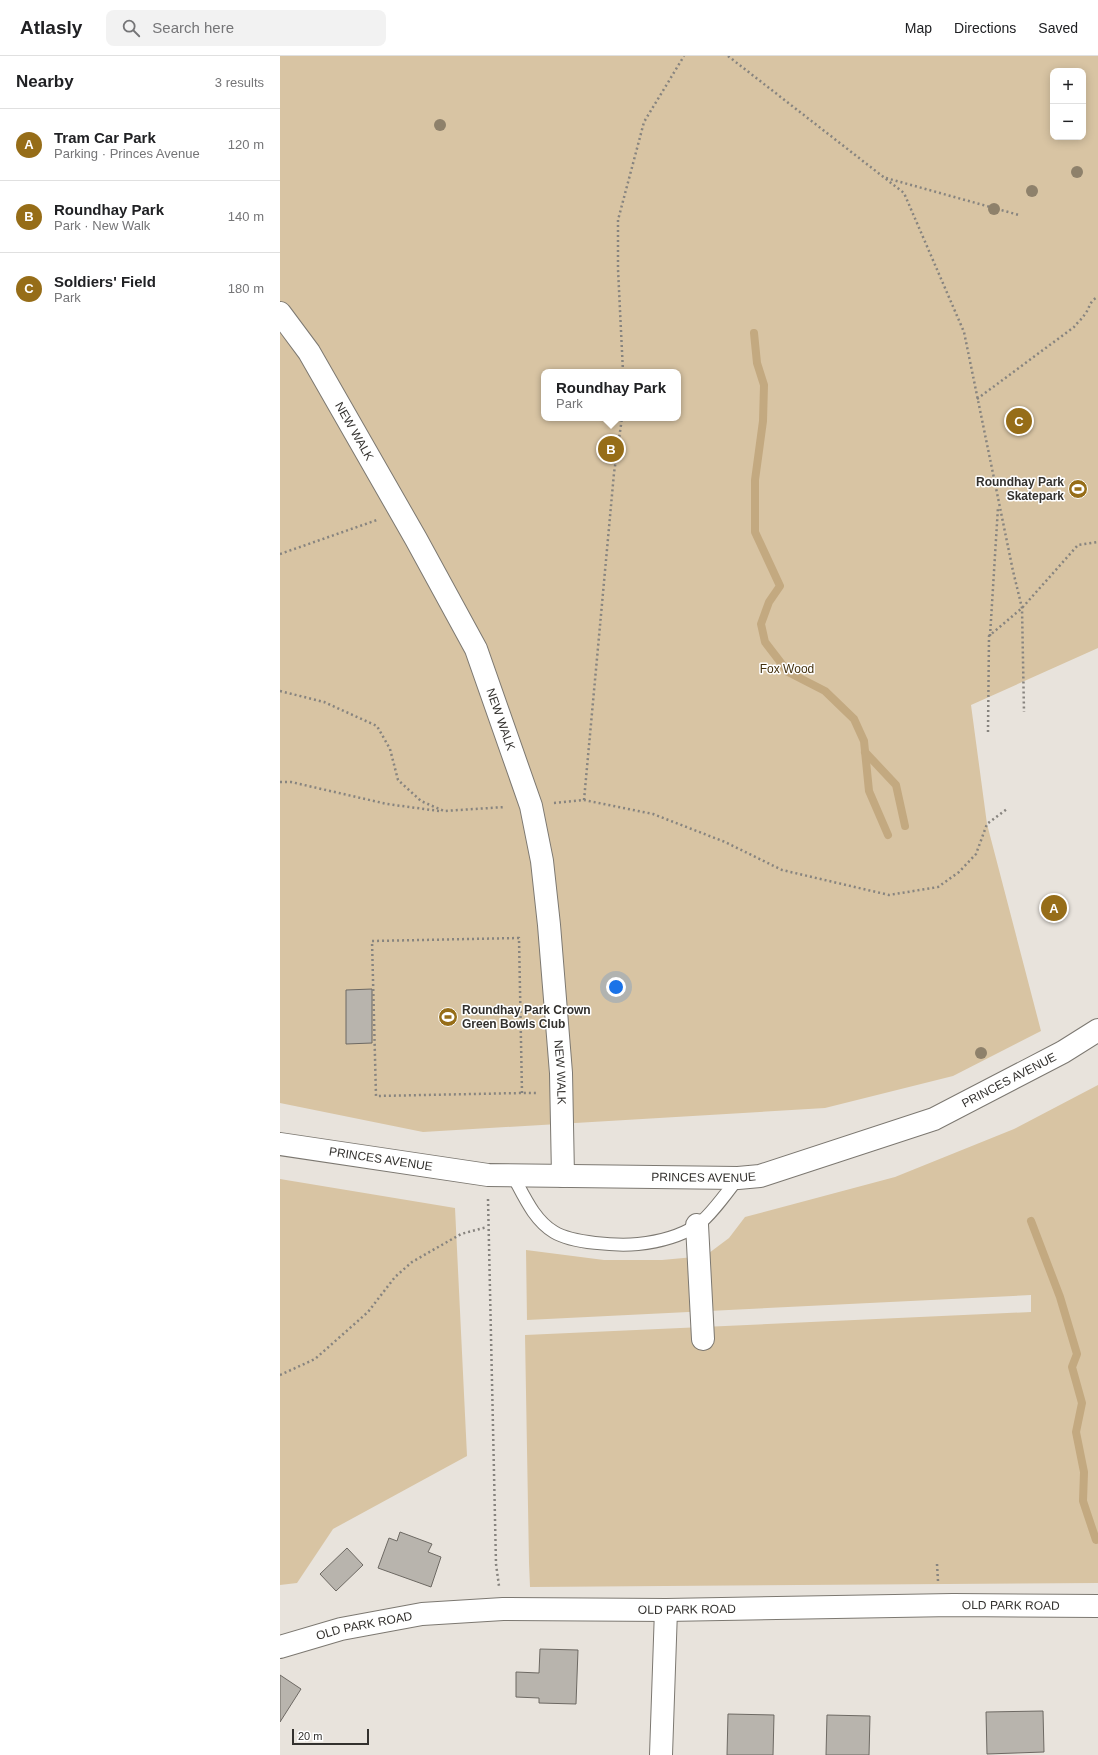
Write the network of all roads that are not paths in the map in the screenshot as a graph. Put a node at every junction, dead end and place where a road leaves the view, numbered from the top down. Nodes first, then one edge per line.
1 (280, 313) edge
2 (1098, 1030) edge
3 (280, 1144) edge
4 (513, 1176) junction
5 (563, 1176) junction
6 (738, 1178) junction
7 (697, 1225) junction
8 (703, 1339) dead end
9 (1098, 1606) edge
10 (666, 1610) junction
11 (280, 1647) edge
12 (661, 1755) edge

1 - 5 street, NEW WALK
2 - 6 street, PRINCES AVENUE
3 - 4 street, PRINCES AVENUE
4 - 5 street, PRINCES AVENUE
4 - 7 lane
5 - 6 street, PRINCES AVENUE
6 - 7 lane
7 - 8 street
9 - 10 street, OLD PARK ROAD
10 - 11 street, OLD PARK ROAD
10 - 12 street

